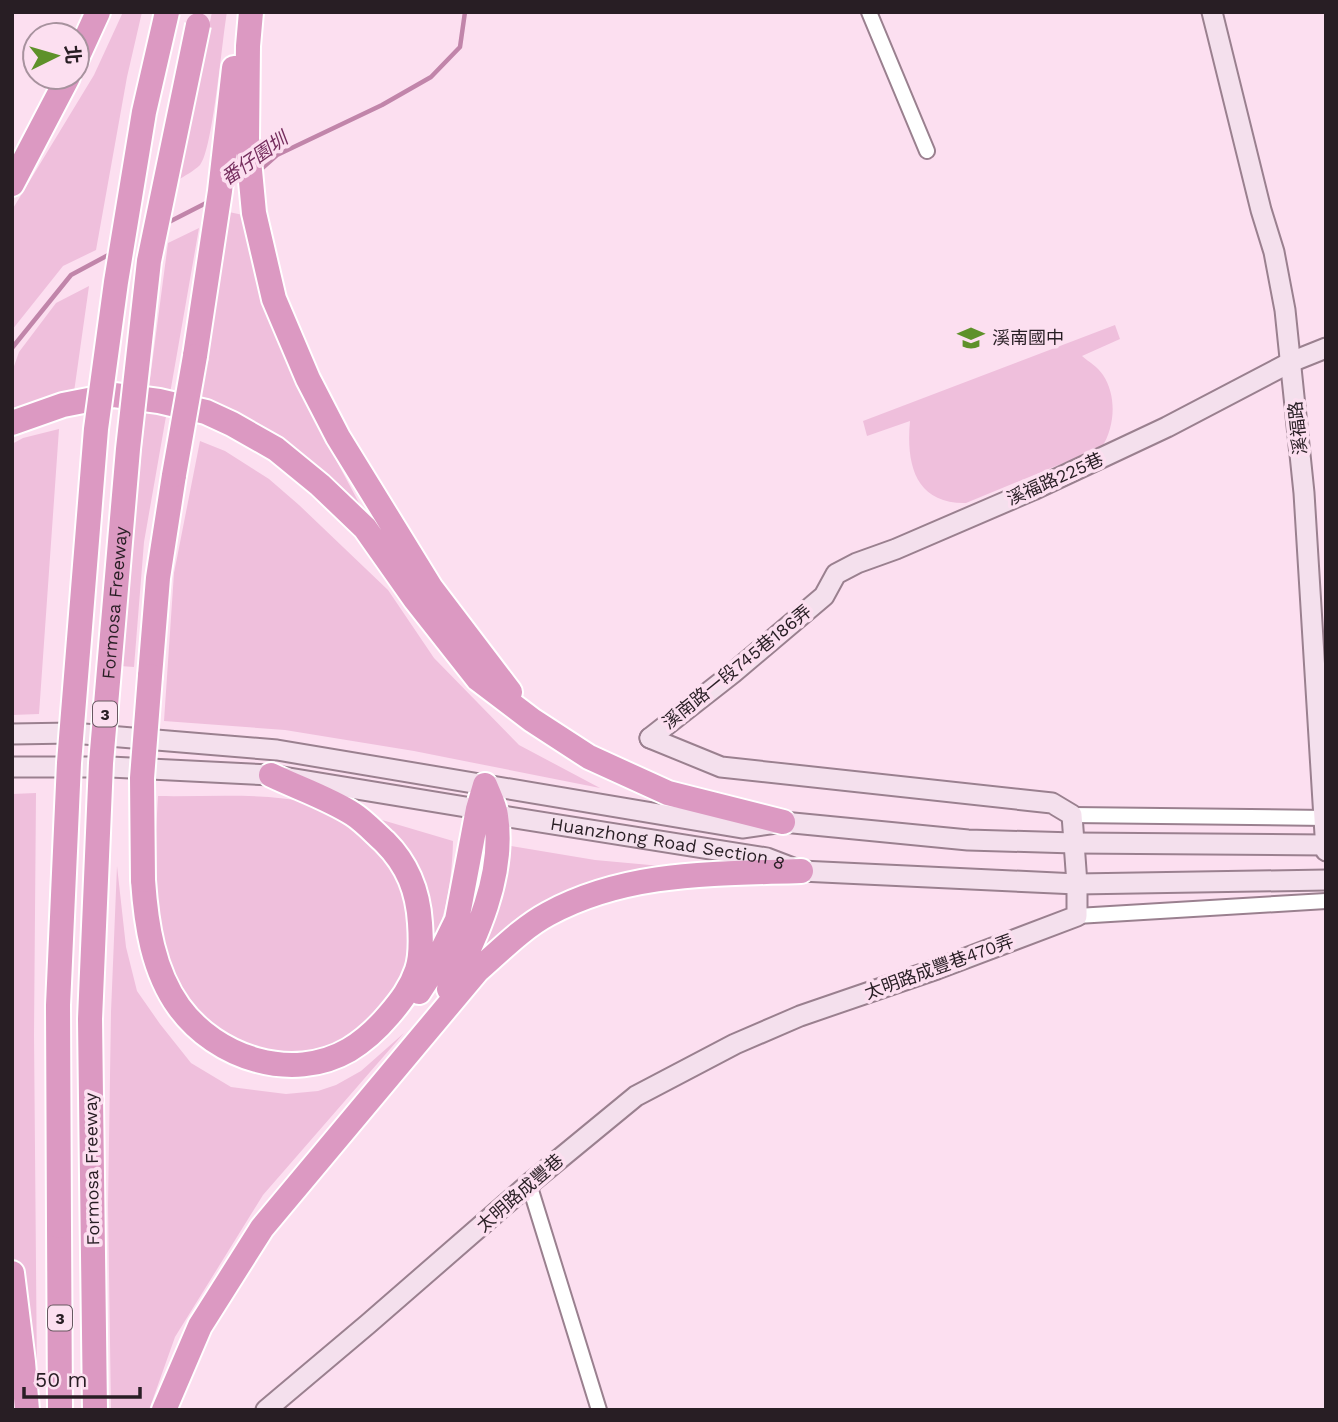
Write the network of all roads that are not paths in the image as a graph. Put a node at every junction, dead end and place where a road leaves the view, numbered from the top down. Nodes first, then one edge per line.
1 (167, 12) edge
2 (201, 12) edge
3 (241, 12) edge
4 (251, 12) edge
5 (869, 12) edge
6 (1212, 12) edge
7 (61, 91) edge
8 (927, 151) dead end
9 (12, 184) edge
10 (1326, 348) edge
11 (1291, 362) junction
12 (12, 423) edge
13 (824, 596) joint
14 (532, 720) junction
15 (12, 734) edge
16 (12, 767) edge
17 (271, 775) junction
18 (485, 785) junction
19 (487, 812) junction
20 (1072, 815) junction
21 (1326, 818) edge
22 (783, 822) junction
23 (1074, 843) junction
24 (1325, 845) edge
25 (1326, 852) edge
26 (801, 871) junction
27 (1326, 880) edge
28 (1077, 884) junction
29 (1326, 901) edge
30 (1077, 916) junction
31 (800, 1016) joint
32 (421, 1038) junction
33 (350, 1050) junction
34 (529, 1184) junction
35 (12, 1273) edge
36 (12, 1366) edge
37 (20, 1410) edge
38 (27, 1410) edge
39 (60, 1410) edge
40 (95, 1410) edge
41 (164, 1410) edge
42 (266, 1410) edge
43 (599, 1410) edge

1 - 39 highway, Formosa Freeway / 3, bridge
2 - 40 highway, Formosa Freeway / 3, bridge
3 - 33 highway, bridge
4 - 14 highway
5 - 8 street
6 - 11 street, 溪福路
7 - 9 highway
10 - 11 street, 溪福路225巷
11 - 13 street, 溪福路225巷
11 - 21 street, 溪福路
12 - 14 highway
13 - 20 street, 溪南路一段745巷186弄
14 - 22 highway
15 - 18 street, Huanzhong Road Section 8
16 - 17 street, Huanzhong Road Section 8
17 - 19 street, Huanzhong Road Section 8
17 - 33 highway
18 - 19 highway
18 - 22 street, Huanzhong Road Section 8
19 - 26 street, Huanzhong Road Section 8
19 - 32 highway
19 - 33 highway
20 - 21 street
20 - 23 street
21 - 24 street, 溪福路
22 - 23 street, Huanzhong Road Section 8
23 - 24 street, Huanzhong Road Section 8
23 - 28 street
24 - 25 street, 溪福路
26 - 28 street, Huanzhong Road Section 8
26 - 32 highway
27 - 28 street, Huanzhong Road Section 8
28 - 30 street
29 - 30 street
30 - 31 street, 太明路成豐巷470弄
31 - 34 street, 太明路成豐巷
32 - 41 highway
34 - 42 street, 太明路成豐巷
34 - 43 street
35 - 38 highway
36 - 37 highway

